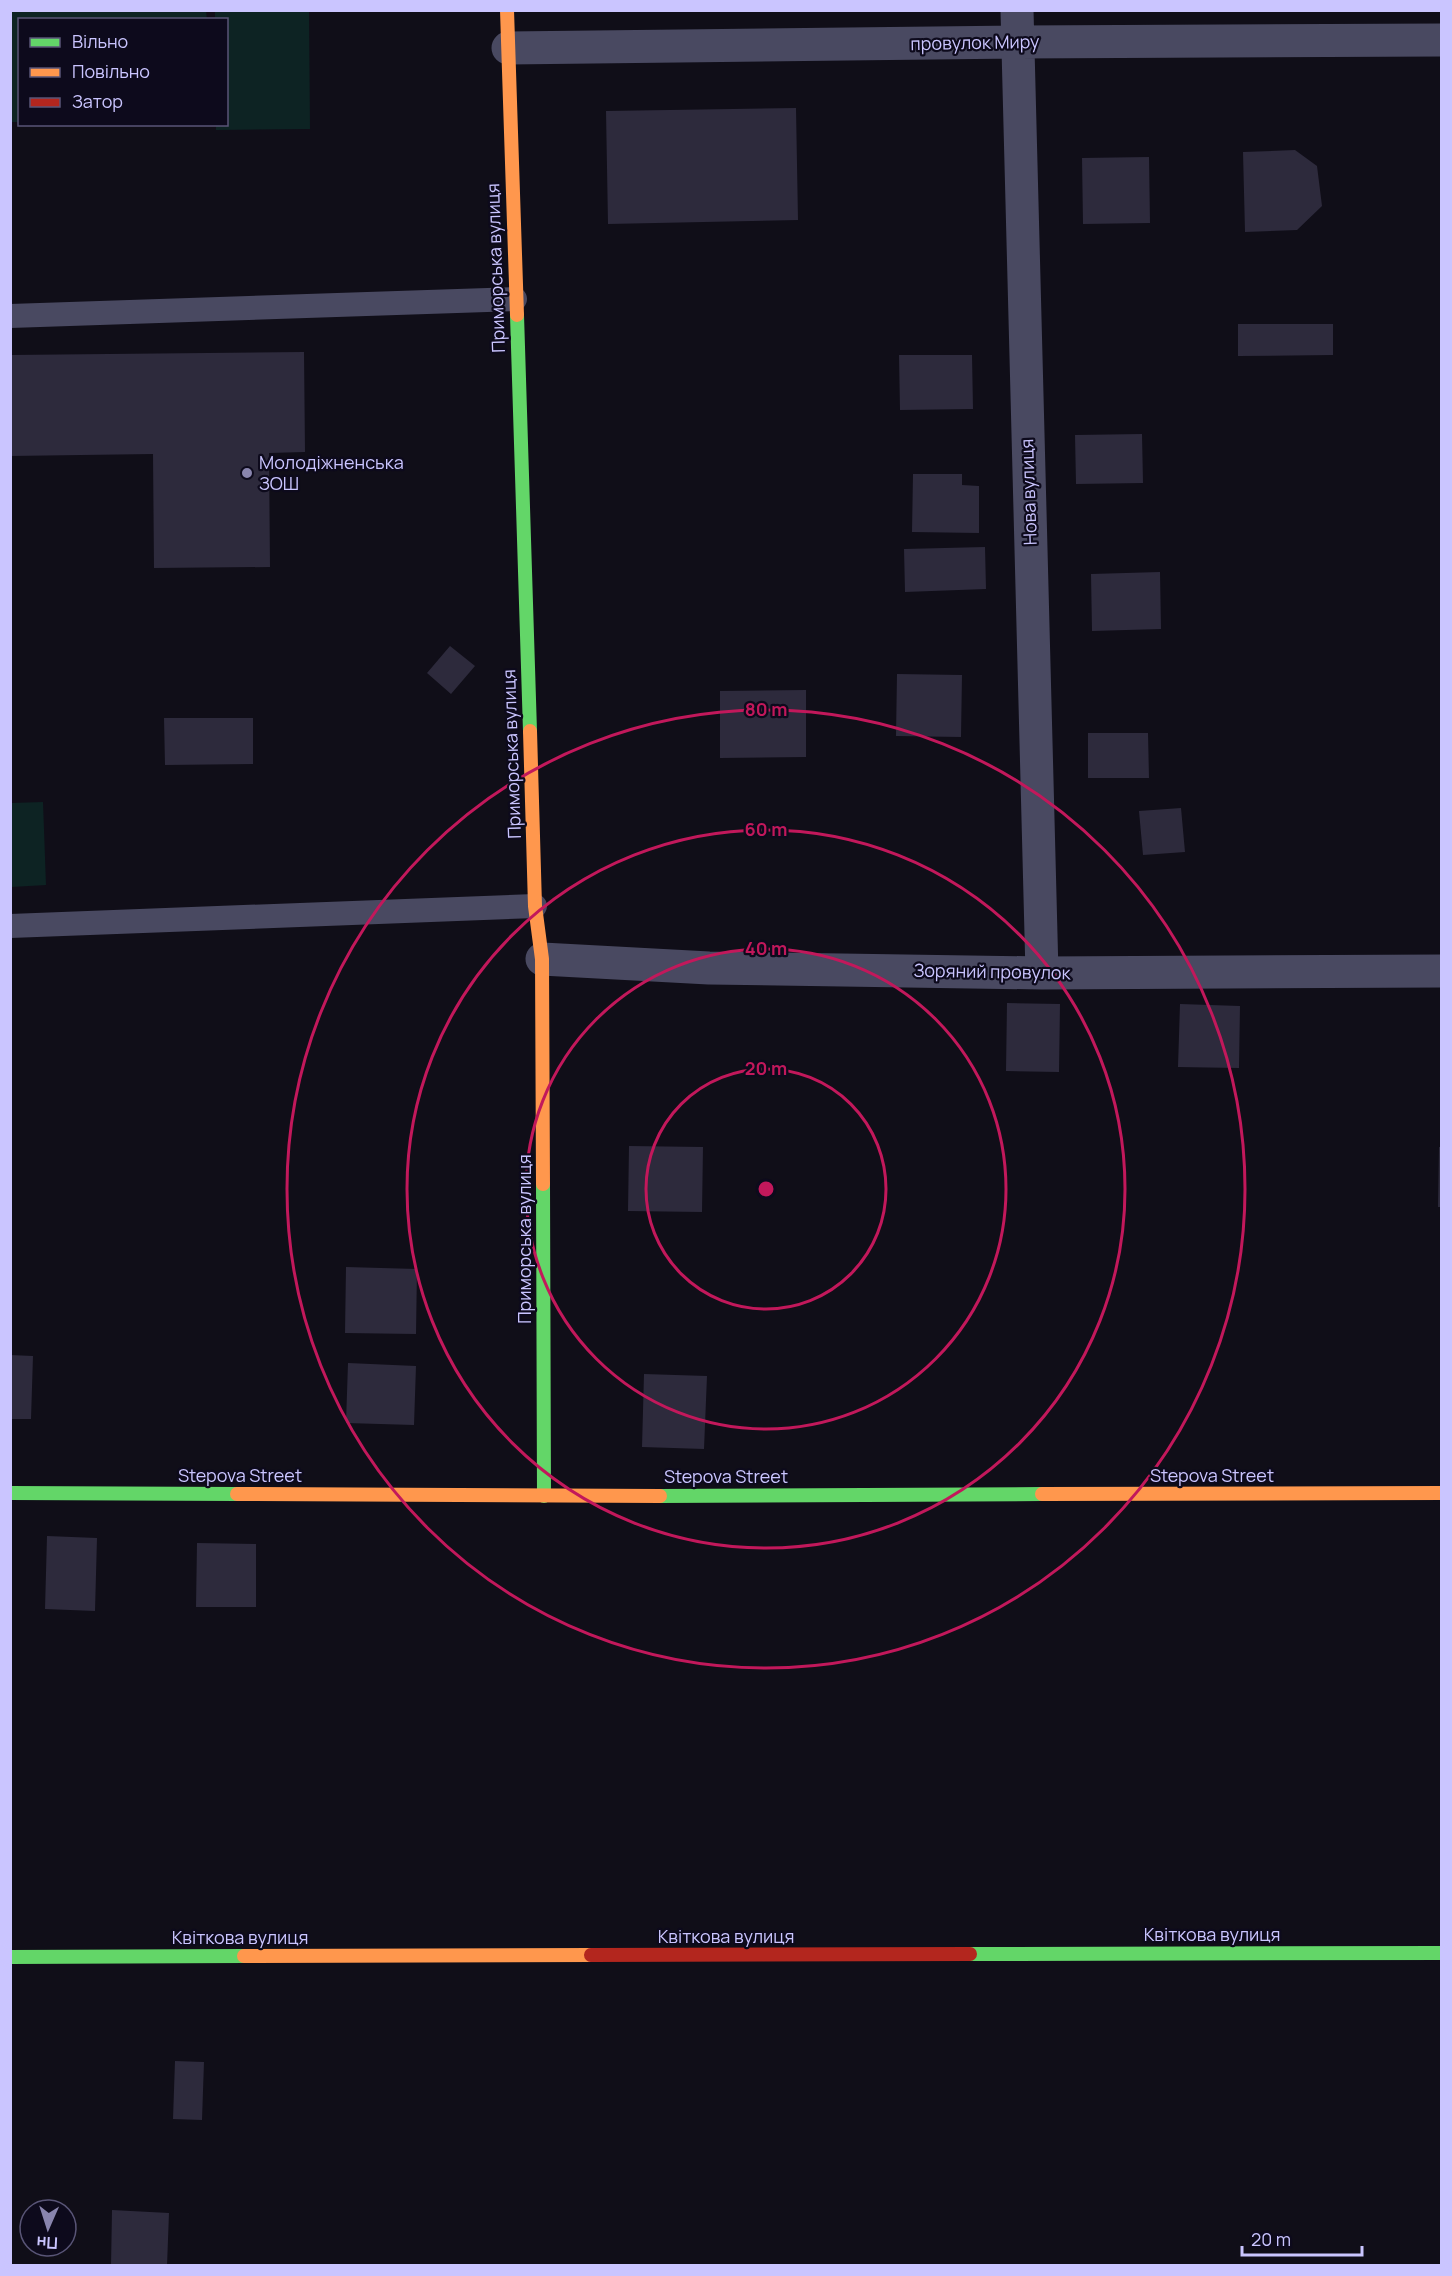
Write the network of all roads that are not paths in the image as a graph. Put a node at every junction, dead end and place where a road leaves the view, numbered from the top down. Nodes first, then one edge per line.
1 (507, 10) edge
2 (1017, 10) edge
3 (1442, 40) edge
4 (1018, 42) junction
5 (508, 48) junction
6 (515, 299) junction
7 (10, 316) edge
8 (535, 906) junction
9 (10, 926) edge
10 (542, 959) junction
11 (1442, 971) edge
12 (1042, 973) junction
13 (10, 1493) edge
14 (1442, 1493) edge
15 (544, 1496) junction
16 (1442, 1953) edge
17 (10, 1956) edge

1 - 5 street, Приморська вулиця
2 - 4 street, Нова вулиця
3 - 4 street, провулок Миру
4 - 5 street, провулок Миру
4 - 12 street, Нова вулиця
5 - 6 street, Приморська вулиця
6 - 7 lane
6 - 8 street, Приморська вулиця
8 - 9 lane
8 - 10 street, Приморська вулиця
10 - 12 street, Зоряний провулок
10 - 15 street, Приморська вулиця
11 - 12 street, Зоряний провулок
13 - 15 street, Stepova Street
14 - 15 street, Stepova Street
16 - 17 street, Квіткова вулиця

